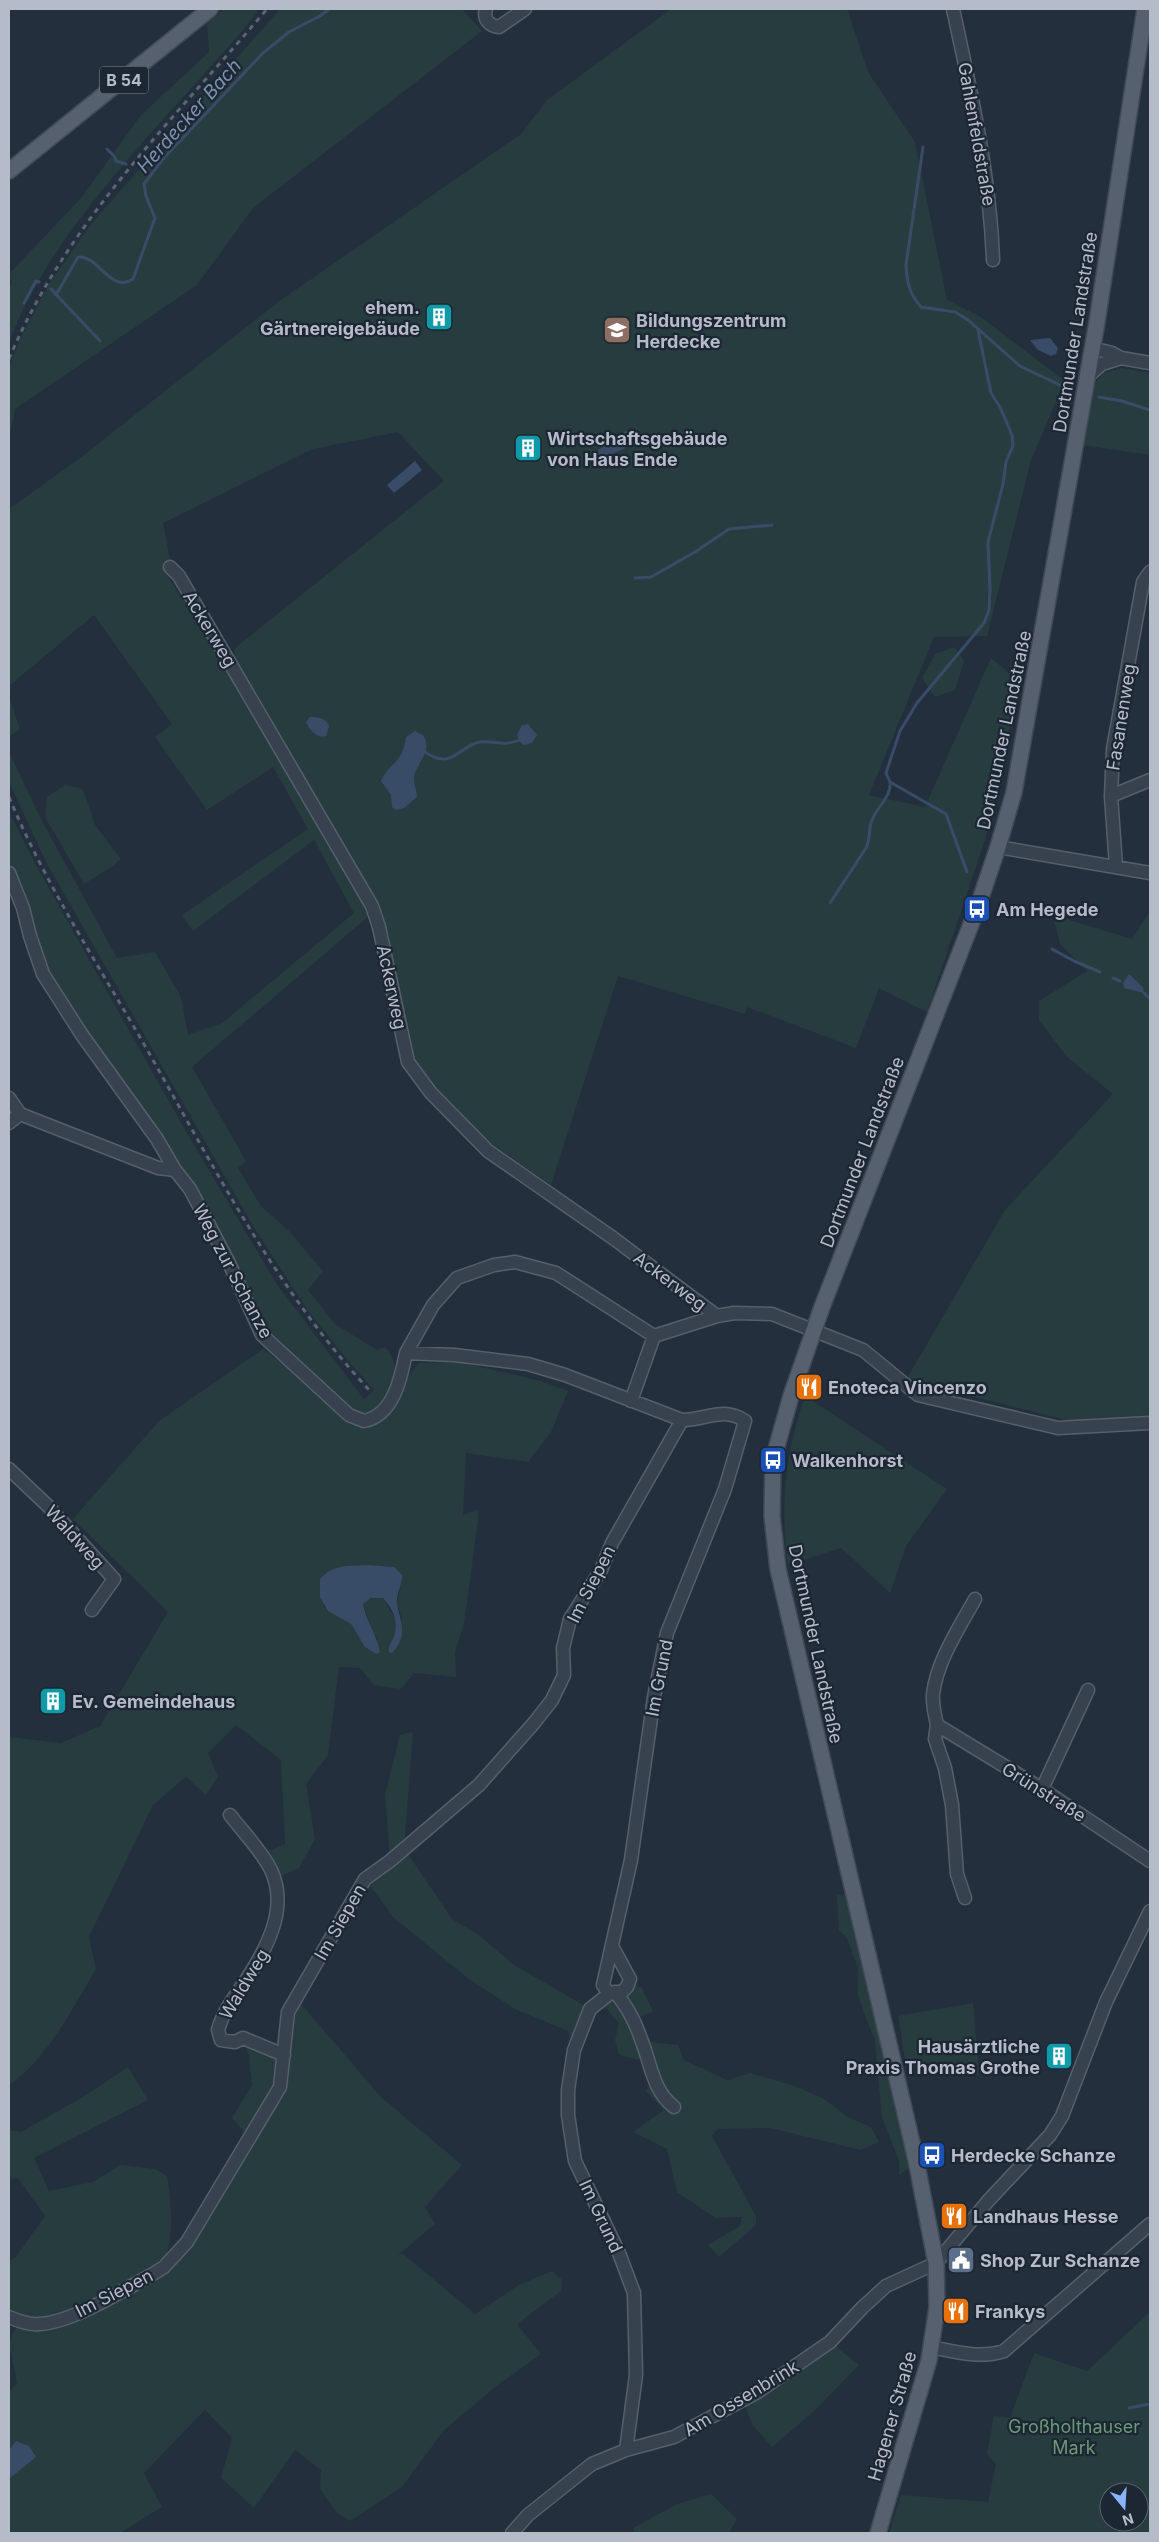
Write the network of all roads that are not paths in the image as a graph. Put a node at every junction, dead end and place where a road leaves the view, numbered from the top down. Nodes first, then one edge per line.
1 (210, 9) edge
2 (486, 9) edge
3 (524, 9) edge
4 (953, 9) edge
5 (1146, 9) edge
6 (11, 164) edge
7 (993, 260) dead end
8 (1096, 322) junction
9 (1092, 348) junction
10 (1117, 356) junction
11 (1150, 363) edge
12 (1087, 377) junction
13 (170, 567) dead end
14 (1150, 572) edge
15 (1150, 780) edge
16 (1111, 796) junction
17 (998, 847) junction
18 (1116, 866) junction
19 (9, 873) edge
20 (1150, 873) edge
21 (9, 1098) edge
22 (20, 1114) junction
23 (9, 1123) edge
24 (174, 1170) junction
25 (717, 1316) junction
26 (813, 1331) junction
27 (654, 1336) junction
28 (406, 1353) junction
29 (631, 1400) junction
30 (682, 1420) junction
31 (1150, 1424) edge
32 (10, 1474) edge
33 (975, 1599) dead end
34 (92, 1610) dead end
35 (1088, 1690) dead end
36 (937, 1725) junction
37 (1042, 1789) junction
38 (230, 1815) dead end
39 (1150, 1861) edge
40 (965, 1898) dead end
41 (1150, 1911) edge
42 (612, 1946) junction
43 (612, 1993) junction
44 (284, 2055) junction
45 (674, 2108) dead end
46 (1150, 2224) edge
47 (936, 2263) junction
48 (937, 2308) joint
49 (9, 2317) edge
50 (931, 2347) junction
51 (626, 2450) junction
52 (512, 2533) edge
53 (878, 2533) edge

1 - 6 main road, B 54
2 - 3 street
4 - 7 street, Gahlenfeldstraße
5 - 8 main road, Dortmunder Landstraße
8 - 9 main road, Dortmunder Landstraße
8 - 10 street
9 - 10 street
9 - 12 main road, Dortmunder Landstraße
10 - 11 street
10 - 12 street
12 - 17 main road, Dortmunder Landstraße
13 - 25 street, Ackerweg
14 - 16 street, Fasanenweg
15 - 16 street
16 - 18 street, Fasanenweg
17 - 18 street
17 - 26 main road, Dortmunder Landstraße
18 - 20 street
19 - 24 street, Weg zur Schanze
21 - 22 street
22 - 23 street
22 - 24 street
24 - 28 street, Weg zur Schanze
25 - 26 street
25 - 27 street
26 - 31 street
26 - 47 main road, Dortmunder Landstraße
27 - 28 street, Weg zur Schanze
27 - 29 street
28 - 29 street
29 - 30 street
30 - 42 street, Im Grund
30 - 44 street, Im Siepen
32 - 34 street, Waldweg
33 - 36 street
35 - 37 street
36 - 37 street, Grünstraße
36 - 40 street
37 - 39 street, Grünstraße
38 - 44 street, Waldweg
41 - 47 street
42 - 43 street, Im Grund
42 - 43 street, Im Grund
43 - 45 street
43 - 51 street, Im Grund
44 - 49 street, Im Siepen
46 - 50 street
47 - 48 main road, Dortmunder Landstraße
47 - 51 street, Am Ossenbrink
48 - 50 main road, Hagener Straße
50 - 53 main road, Hagener Straße
51 - 52 street, Am Ossenbrink

